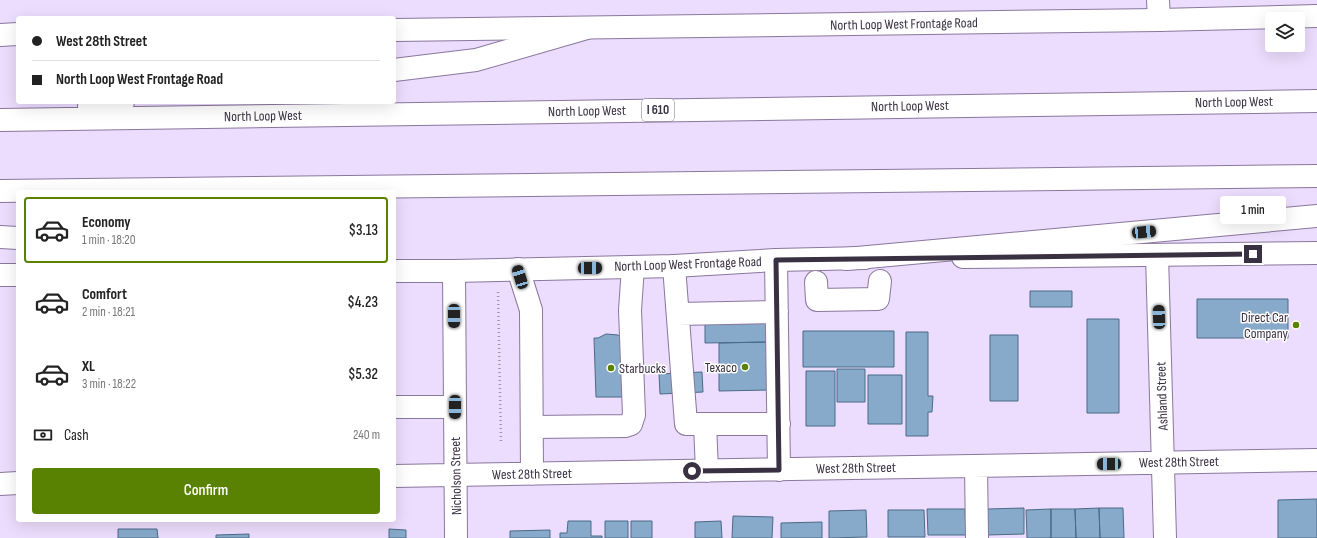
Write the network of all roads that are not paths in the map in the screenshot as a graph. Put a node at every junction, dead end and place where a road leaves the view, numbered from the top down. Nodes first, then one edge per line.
1 (1158, 10) edge
2 (1317, 16) edge
3 (587, 28) junction
4 (396, 30) edge
5 (16, 34) edge
6 (0, 35) edge
7 (396, 70) edge
8 (1317, 101) edge
9 (108, 104) edge
10 (0, 118) edge
11 (1317, 176) edge
12 (88, 190) edge
13 (0, 191) edge
14 (16, 191) edge
15 (1317, 216) edge
16 (0, 237) edge
17 (16, 238) edge
18 (1317, 254) edge
19 (1158, 255) junction
20 (846, 259) junction
21 (776, 260) junction
22 (633, 266) junction
23 (674, 266) junction
24 (518, 269) junction
25 (396, 270) edge
26 (454, 270) junction
27 (0, 275) edge
28 (16, 275) edge
29 (880, 281) dead end
30 (816, 282) dead end
31 (777, 312) junction
32 (678, 314) junction
33 (396, 407) edge
34 (455, 407) junction
35 (705, 424) junction
36 (779, 424) junction
37 (532, 427) junction
38 (1317, 460) edge
39 (1163, 463) junction
40 (976, 466) junction
41 (779, 470) junction
42 (707, 471) junction
43 (532, 474) junction
44 (456, 475) junction
45 (396, 476) edge
46 (16, 483) edge
47 (0, 484) edge
48 (456, 538) edge
49 (977, 538) edge
50 (1165, 538) edge

1 - 2 main road, North Loop West Frontage Road
1 - 3 main road, North Loop West Frontage Road
3 - 4 main road, North Loop West Frontage Road
3 - 7 main road
5 - 6 main road
8 - 10 main road, North Loop West / I 610
9 - 10 main road
11 - 12 main road
13 - 14 main road
15 - 20 main road
16 - 17 main road
18 - 19 main road, North Loop West Frontage Road
19 - 20 main road, North Loop West Frontage Road
19 - 39 main road, Ashland Street
20 - 21 main road, North Loop West Frontage Road
21 - 23 main road, North Loop West Frontage Road
21 - 31 main road
22 - 23 main road, North Loop West Frontage Road
22 - 24 main road, North Loop West Frontage Road
22 - 37 main road
23 - 32 main road
24 - 26 main road, North Loop West Frontage Road
24 - 37 main road
25 - 26 main road, North Loop West Frontage Road
26 - 34 main road, Nicholson Street
27 - 28 main road
29 - 30 main road
31 - 32 main road
31 - 36 main road
32 - 35 main road
33 - 34 main road
34 - 44 main road, Nicholson Street
35 - 36 main road
35 - 42 main road
36 - 41 main road
37 - 43 main road
38 - 39 main road, West 28th Street
39 - 40 main road, West 28th Street
39 - 50 main road, Ashland Street
40 - 41 main road, West 28th Street
40 - 49 main road
41 - 42 main road, West 28th Street
42 - 43 main road, West 28th Street
43 - 44 main road, West 28th Street
44 - 45 main road, West 28th Street
44 - 48 main road, Nicholson Street
46 - 47 main road

